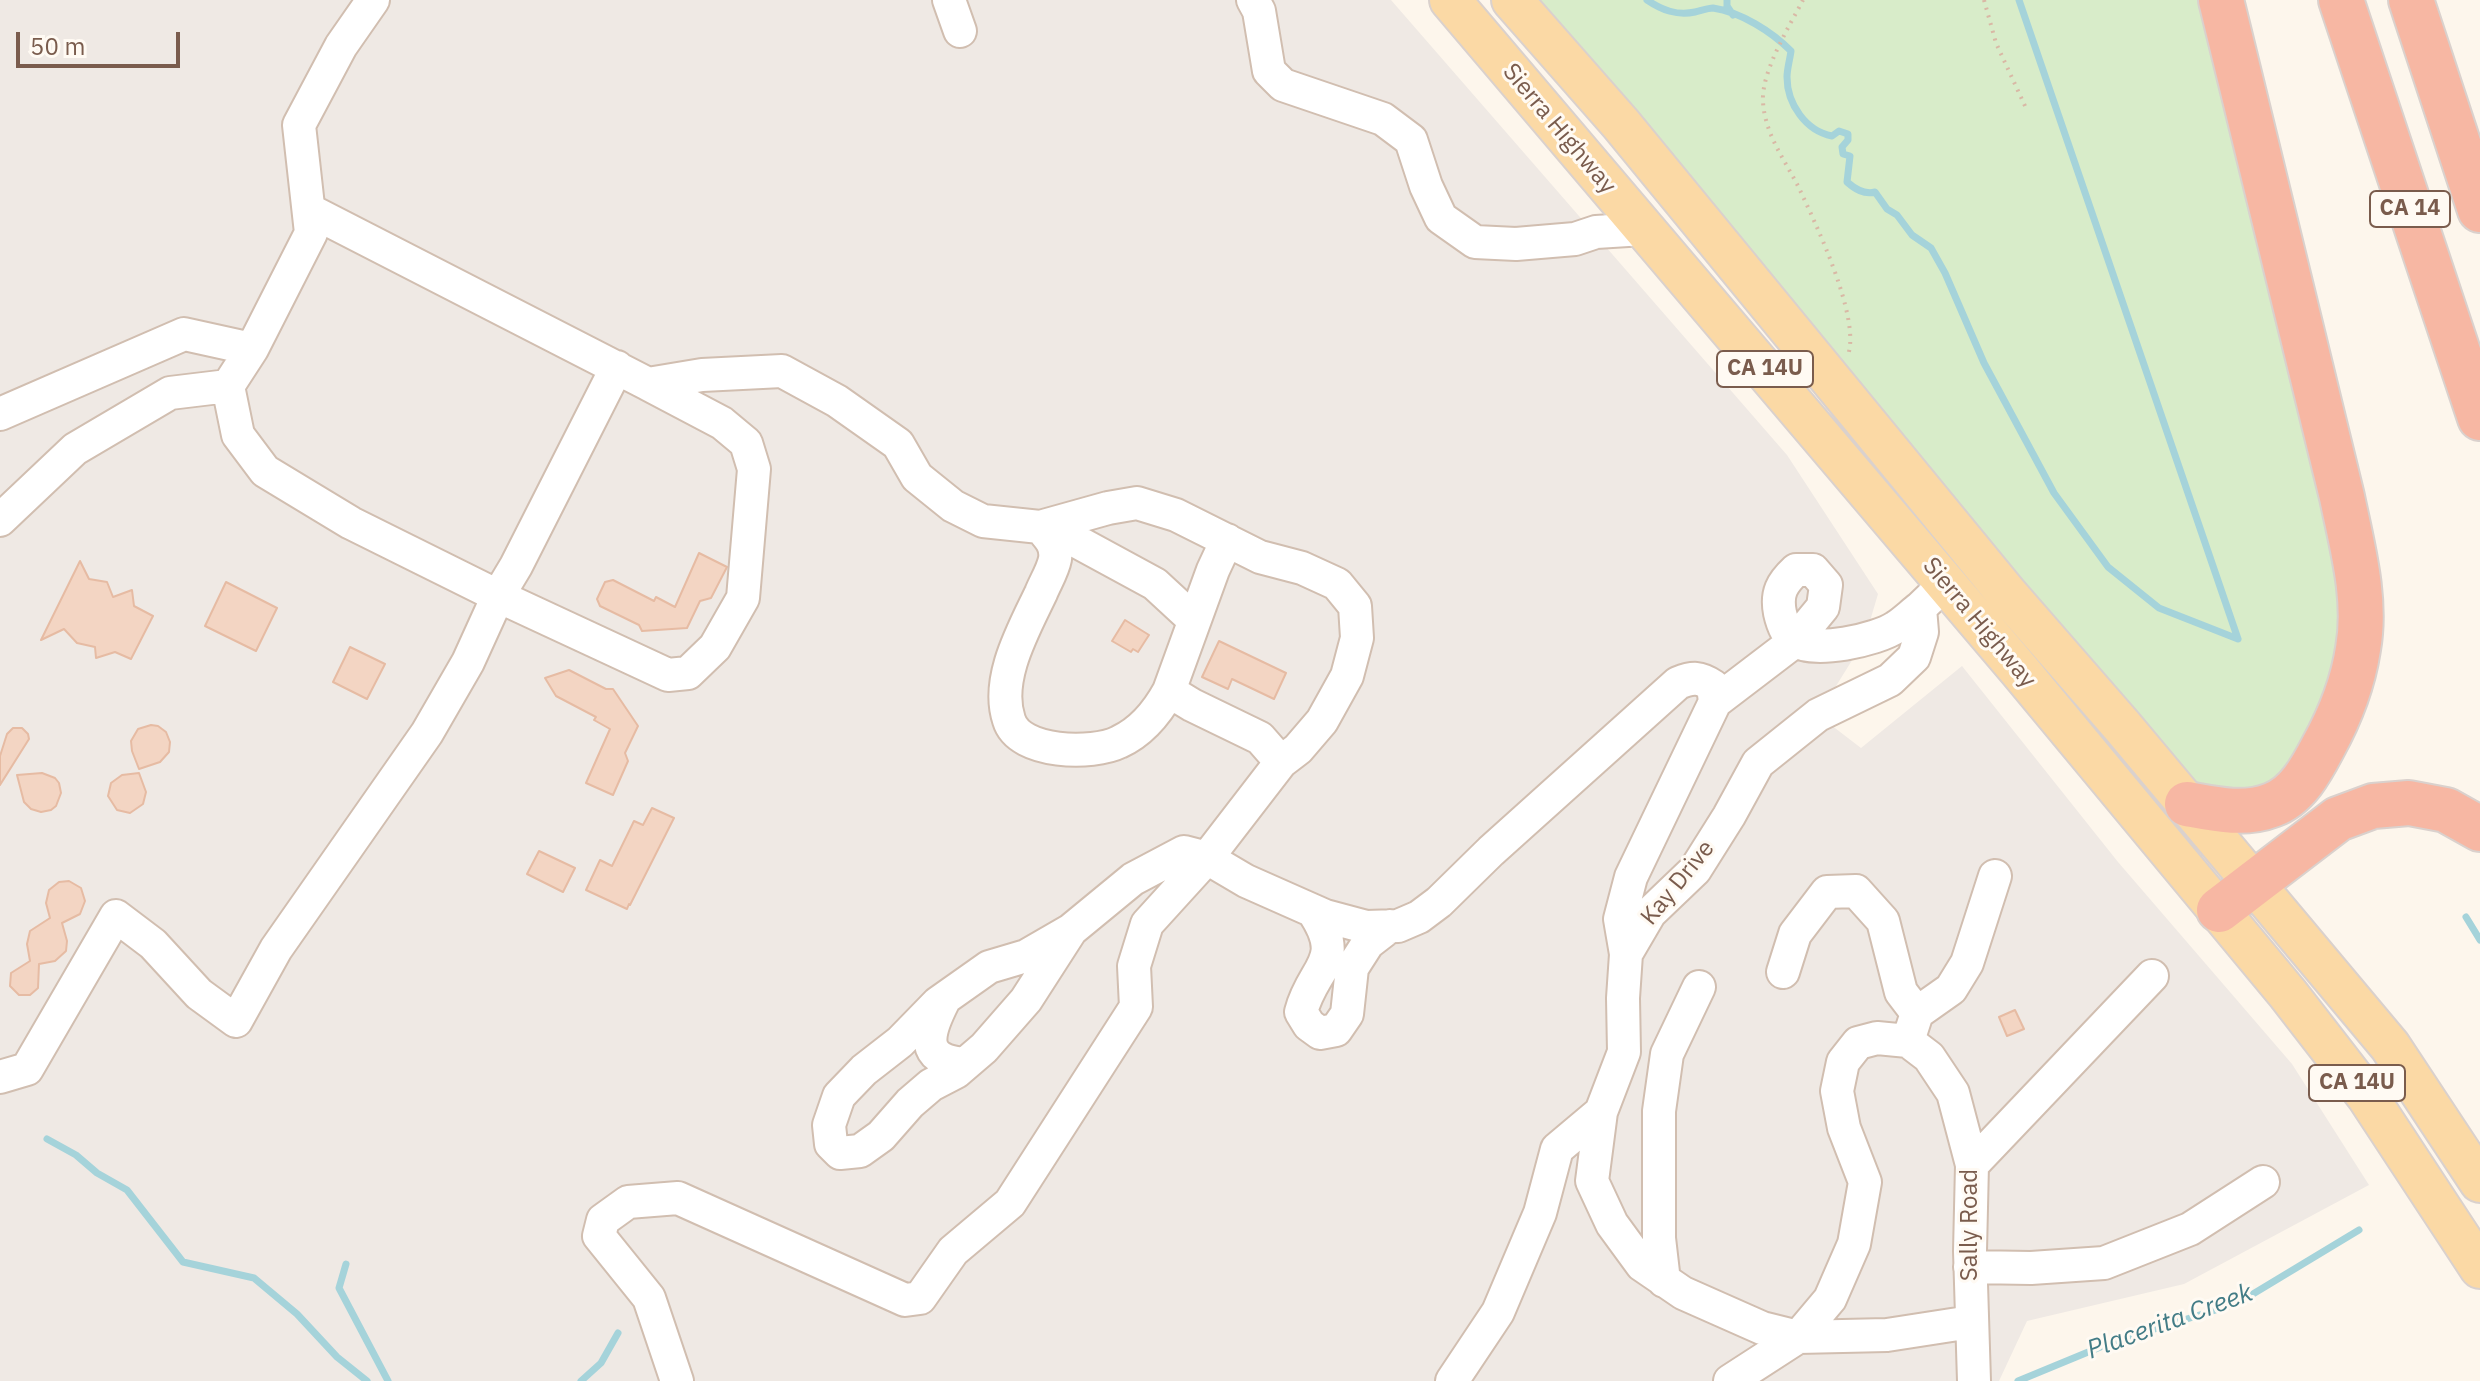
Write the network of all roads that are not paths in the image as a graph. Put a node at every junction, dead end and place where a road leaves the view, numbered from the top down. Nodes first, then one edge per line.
1 (373, 0) edge
2 (949, 0) edge
3 (1253, 0) edge
4 (1450, 0) edge
5 (1512, 0) edge
6 (2221, 0) edge
7 (2341, 0) edge
8 (2368, 0) edge
9 (2411, 0) edge
10 (2438, 0) edge
11 (960, 31) dead end
12 (2480, 124) edge
13 (1683, 199) junction
14 (309, 210) junction
15 (2480, 210) edge
16 (1644, 229) junction
17 (2480, 335) edge
18 (252, 349) junction
19 (617, 367) junction
20 (648, 384) junction
21 (228, 386) junction
22 (0, 414) edge
23 (2480, 418) edge
24 (0, 520) edge
25 (1040, 527) junction
26 (1227, 540) junction
27 (498, 596) junction
28 (1932, 596) junction
29 (1194, 620) junction
30 (1169, 691) junction
31 (1715, 702) junction
32 (1281, 762) junction
33 (2187, 804) junction
34 (2480, 829) edge
35 (1207, 858) junction
36 (1995, 876) dead end
37 (2252, 883) junction
38 (2219, 910) junction
39 (1313, 911) junction
40 (1390, 926) junction
41 (1071, 930) junction
42 (1626, 954) junction
43 (1783, 972) dead end
44 (2152, 976) dead end
45 (1699, 987) dead end
46 (946, 997) junction
47 (1912, 1027) junction
48 (965, 1064) junction
49 (0, 1077) edge
50 (1601, 1112) junction
51 (1972, 1165) junction
52 (2263, 1182) dead end
53 (2480, 1182) edge
54 (1970, 1267) junction
55 (2480, 1268) edge
56 (1664, 1281) junction
57 (1971, 1322) junction
58 (1798, 1337) junction
59 (677, 1381) edge
60 (1452, 1381) edge
61 (1730, 1381) edge
62 (1974, 1381) edge

1 - 14 street
2 - 11 street
3 - 16 street
4 - 16 main road, Sierra Highway / CA 14U
5 - 13 main road, Sierra Highway / CA 14U
6 - 33 highway
7 - 23 highway, CA 14
8 - 17 highway
9 - 15 highway
10 - 12 highway
13 - 16 main road
13 - 33 main road, Sierra Highway / CA 14U
14 - 18 street
14 - 19 street
16 - 28 main road, Sierra Highway / CA 14U
18 - 21 street
18 - 22 street
19 - 20 street
19 - 27 street
20 - 25 street
20 - 27 street
21 - 24 street
21 - 27 street
25 - 26 street
25 - 29 street
25 - 30 street
26 - 29 street
26 - 32 street
27 - 49 street
28 - 31 street
28 - 38 main road, Sierra Highway / CA 14U
28 - 42 street, Kay Drive
29 - 30 street
30 - 32 street
31 - 40 street
31 - 42 street
32 - 35 street
33 - 37 main road, Sierra Highway / CA 14U
34 - 37 highway
35 - 39 street
35 - 41 street
35 - 59 street
36 - 47 street
37 - 38 highway
37 - 53 main road, Sierra Highway / CA 14U
38 - 55 main road, Sierra Highway / CA 14U
39 - 40 street
39 - 40 street
41 - 46 street
41 - 48 street
42 - 50 street, Kay Drive
43 - 47 street, Sally Road
44 - 51 street
45 - 56 street
46 - 48 street
46 - 48 street
47 - 51 street, Sally Road
47 - 58 street
50 - 56 street
50 - 60 street, Kay Drive
51 - 54 street, Sally Road
52 - 54 street
54 - 57 street, Sally Road
56 - 58 street
57 - 58 street
57 - 62 street, Sally Road
58 - 61 street

